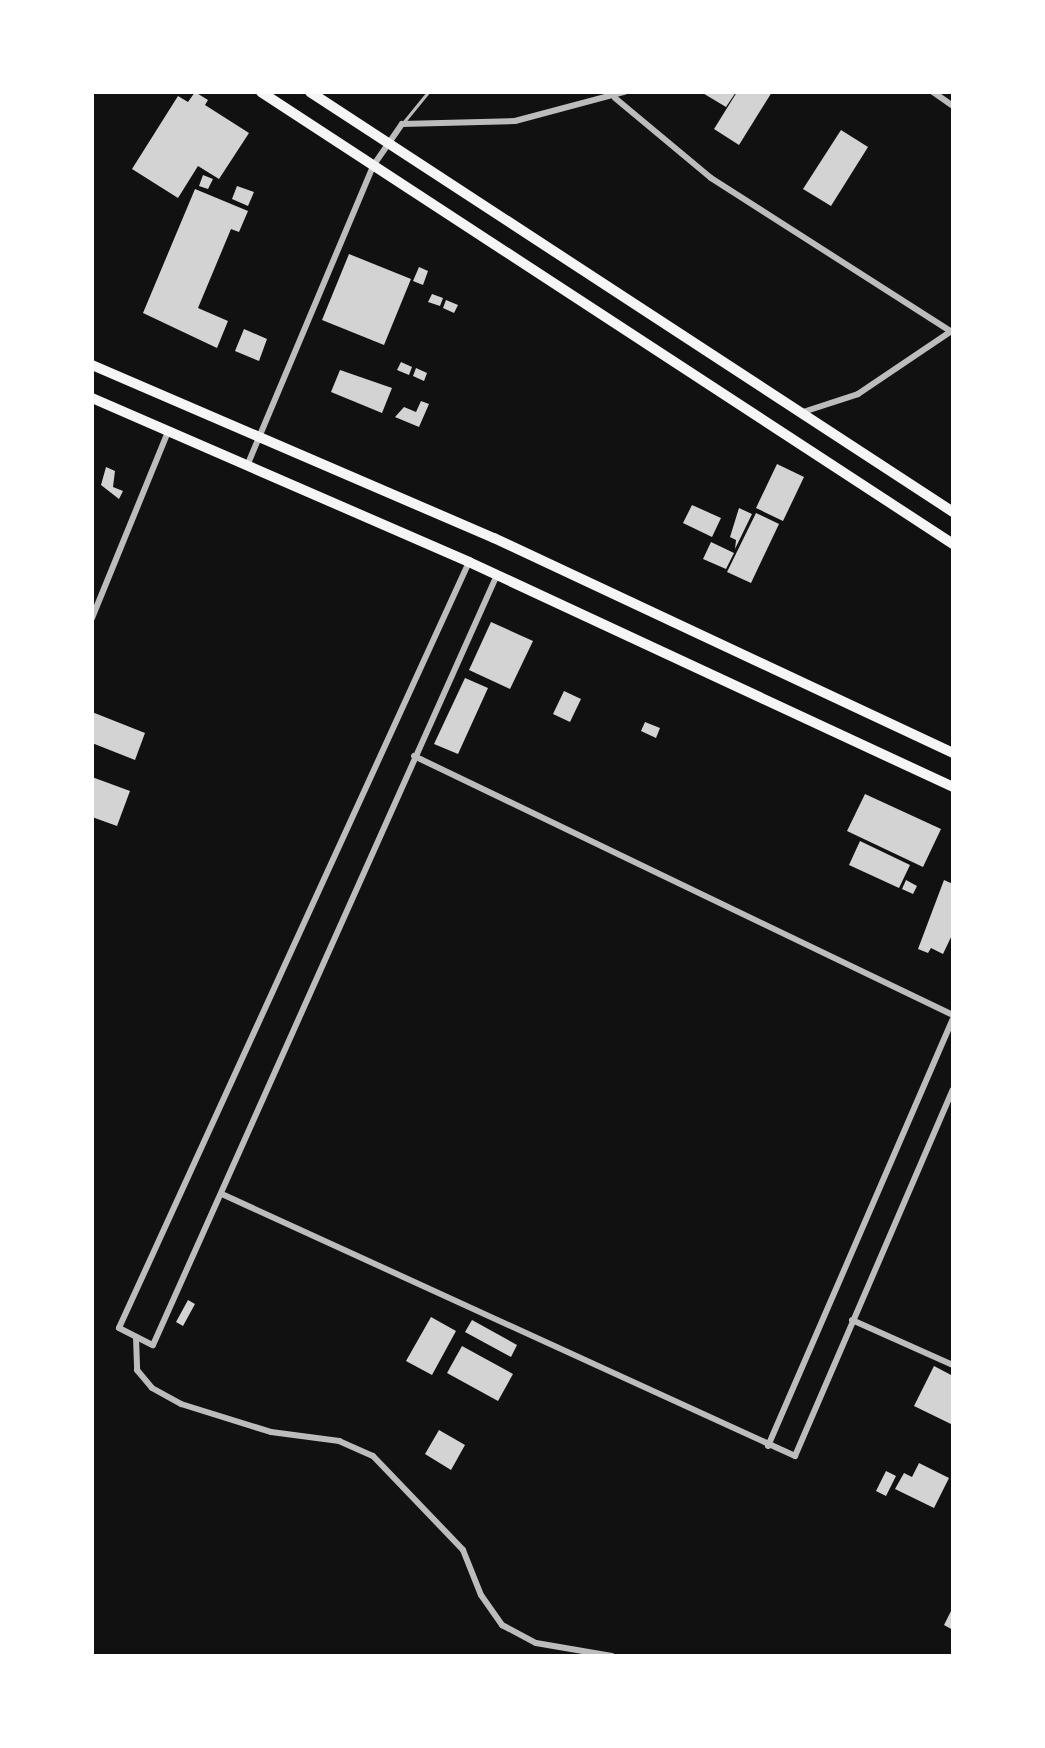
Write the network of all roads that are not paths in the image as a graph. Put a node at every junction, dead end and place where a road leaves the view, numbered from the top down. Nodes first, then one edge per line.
1 (261, 92) edge
2 (310, 92) edge
3 (428, 92) edge
4 (605, 92) edge
5 (624, 92) edge
6 (933, 92) edge
7 (615, 98) junction
8 (953, 106) edge
9 (402, 124) junction
10 (388, 143) junction
11 (373, 166) junction
12 (952, 332) edge
13 (92, 365) edge
14 (92, 398) edge
15 (800, 413) junction
16 (168, 432) junction
17 (260, 437) junction
18 (247, 466) junction
19 (953, 512) edge
20 (953, 544) edge
21 (469, 562) junction
22 (496, 577) junction
23 (92, 618) edge
24 (953, 753) edge
25 (414, 756) junction
26 (953, 787) edge
27 (953, 1017) edge
28 (953, 1090) edge
29 (224, 1195) junction
30 (852, 1320) junction
31 (136, 1337) junction
32 (953, 1365) edge
33 (768, 1446) junction
34 (612, 1656) edge

1 - 11 main road
2 - 10 main road
3 - 9 lane
4 - 7 lane
5 - 7 street
6 - 8 street
7 - 9 street
7 - 12 street
9 - 10 street
10 - 11 street
10 - 15 main road
11 - 17 street
11 - 20 main road
12 - 15 street
13 - 17 main road
14 - 16 main road
15 - 19 main road
16 - 18 main road
16 - 23 street
17 - 18 street
17 - 24 main road
18 - 21 main road
21 - 22 main road
21 - 31 street
22 - 25 street
22 - 26 main road
25 - 27 street
25 - 29 street
27 - 33 street
28 - 30 street
29 - 31 street
29 - 33 street
30 - 32 street
30 - 33 street
31 - 34 street

